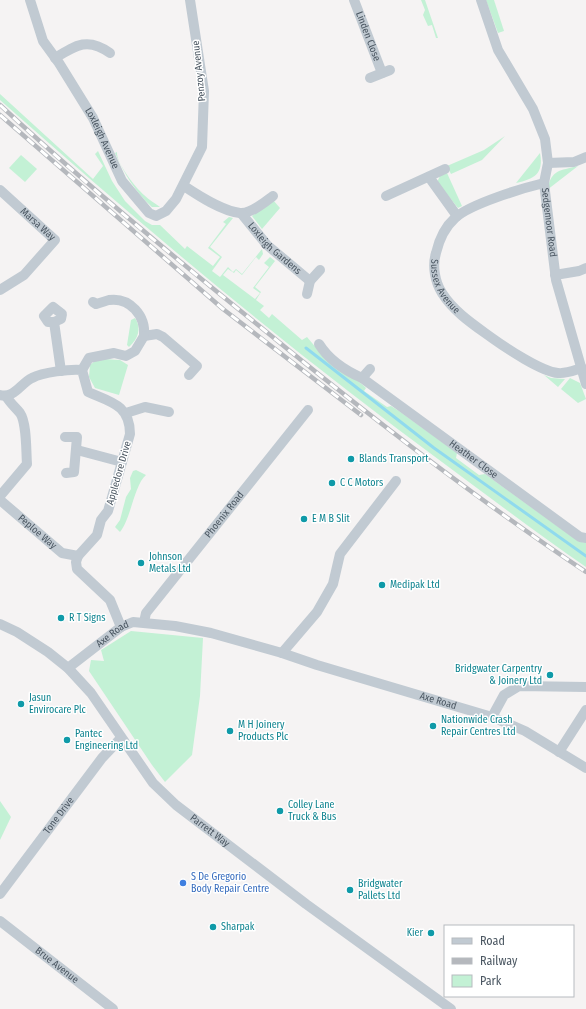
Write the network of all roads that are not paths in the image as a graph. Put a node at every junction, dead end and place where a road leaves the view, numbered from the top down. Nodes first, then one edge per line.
1 (30, 0) edge
2 (190, 0) edge
3 (354, 0) edge
4 (481, 0) edge
5 (106, 46) dead end
6 (55, 58) junction
7 (370, 78) dead end
8 (586, 157) edge
9 (548, 163) junction
10 (445, 169) dead end
11 (428, 177) junction
12 (544, 183) junction
13 (184, 186) junction
14 (0, 190) edge
15 (273, 196) dead end
16 (386, 196) dead end
17 (241, 213) junction
18 (152, 215) joint
19 (457, 216) junction
20 (586, 268) edge
21 (320, 270) dead end
22 (555, 275) junction
23 (310, 281) junction
24 (0, 290) edge
25 (307, 294) dead end
26 (93, 302) dead end
27 (54, 322) dead end
28 (144, 336) junction
29 (319, 344) dead end
30 (582, 368) junction
31 (370, 369) dead end
32 (82, 370) junction
33 (60, 371) junction
34 (189, 375) dead end
35 (362, 378) junction
36 (586, 384) edge
37 (3, 396) edge
38 (308, 410) dead end
39 (169, 412) dead end
40 (126, 413) junction
41 (65, 437) dead end
42 (77, 450) junction
43 (122, 462) junction
44 (66, 474) dead end
45 (396, 481) dead end
46 (0, 496) edge
47 (0, 500) edge
48 (586, 538) edge
49 (78, 556) junction
50 (144, 622) junction
51 (0, 624) edge
52 (122, 627) junction
53 (282, 653) junction
54 (68, 668) junction
55 (586, 687) edge
56 (586, 710) edge
57 (492, 717) junction
58 (121, 738) junction
59 (559, 752) junction
60 (586, 768) edge
61 (0, 894) edge
62 (0, 922) edge
63 (113, 1009) edge
64 (451, 1009) edge

1 - 6 street, Loxleigh Avenue
2 - 13 street, Penzoy Avenue
3 - 7 street, Linden Close
4 - 9 street, Sedgemoor Road
5 - 6 street
6 - 18 street, Loxleigh Avenue
8 - 9 street
9 - 12 street, Sedgemoor Road
10 - 11 street
11 - 16 street
11 - 19 street
12 - 19 street, Sussex Avenue
12 - 22 street, Sedgemoor Road
13 - 17 street
13 - 18 street, Penzoy Avenue
14 - 24 street, Marsa Way
15 - 17 street
17 - 23 street, Loxleigh Gardens
19 - 30 street, Sussex Avenue
20 - 22 street
21 - 23 street, Loxleigh Gardens
22 - 30 street, Sedgemoor Road
23 - 25 street, Loxleigh Gardens
26 - 28 street
27 - 33 street
28 - 32 street
28 - 34 street
29 - 35 street, Heather Close
30 - 36 street, Sedgemoor Road
31 - 35 street
32 - 33 street
32 - 40 street
33 - 37 street
35 - 48 street, Heather Close
37 - 46 street
38 - 50 street, Phoenix Road
39 - 40 street
40 - 43 street, Appledore Drive
41 - 42 street
42 - 43 street
42 - 44 street
43 - 49 street, Appledore Drive
45 - 53 street
47 - 49 street, Peploe Way
49 - 52 street
50 - 52 street, Axe Road
50 - 53 street, Axe Road
51 - 54 street, Parrett Way
52 - 54 street, Axe Road
53 - 57 street, Axe Road
54 - 58 street, Parrett Way
55 - 57 street
56 - 59 street
57 - 59 street, Axe Road
58 - 61 street, Tone Drive
58 - 64 street, Parrett Way
59 - 60 street, Axe Road
62 - 63 street, Brue Avenue

